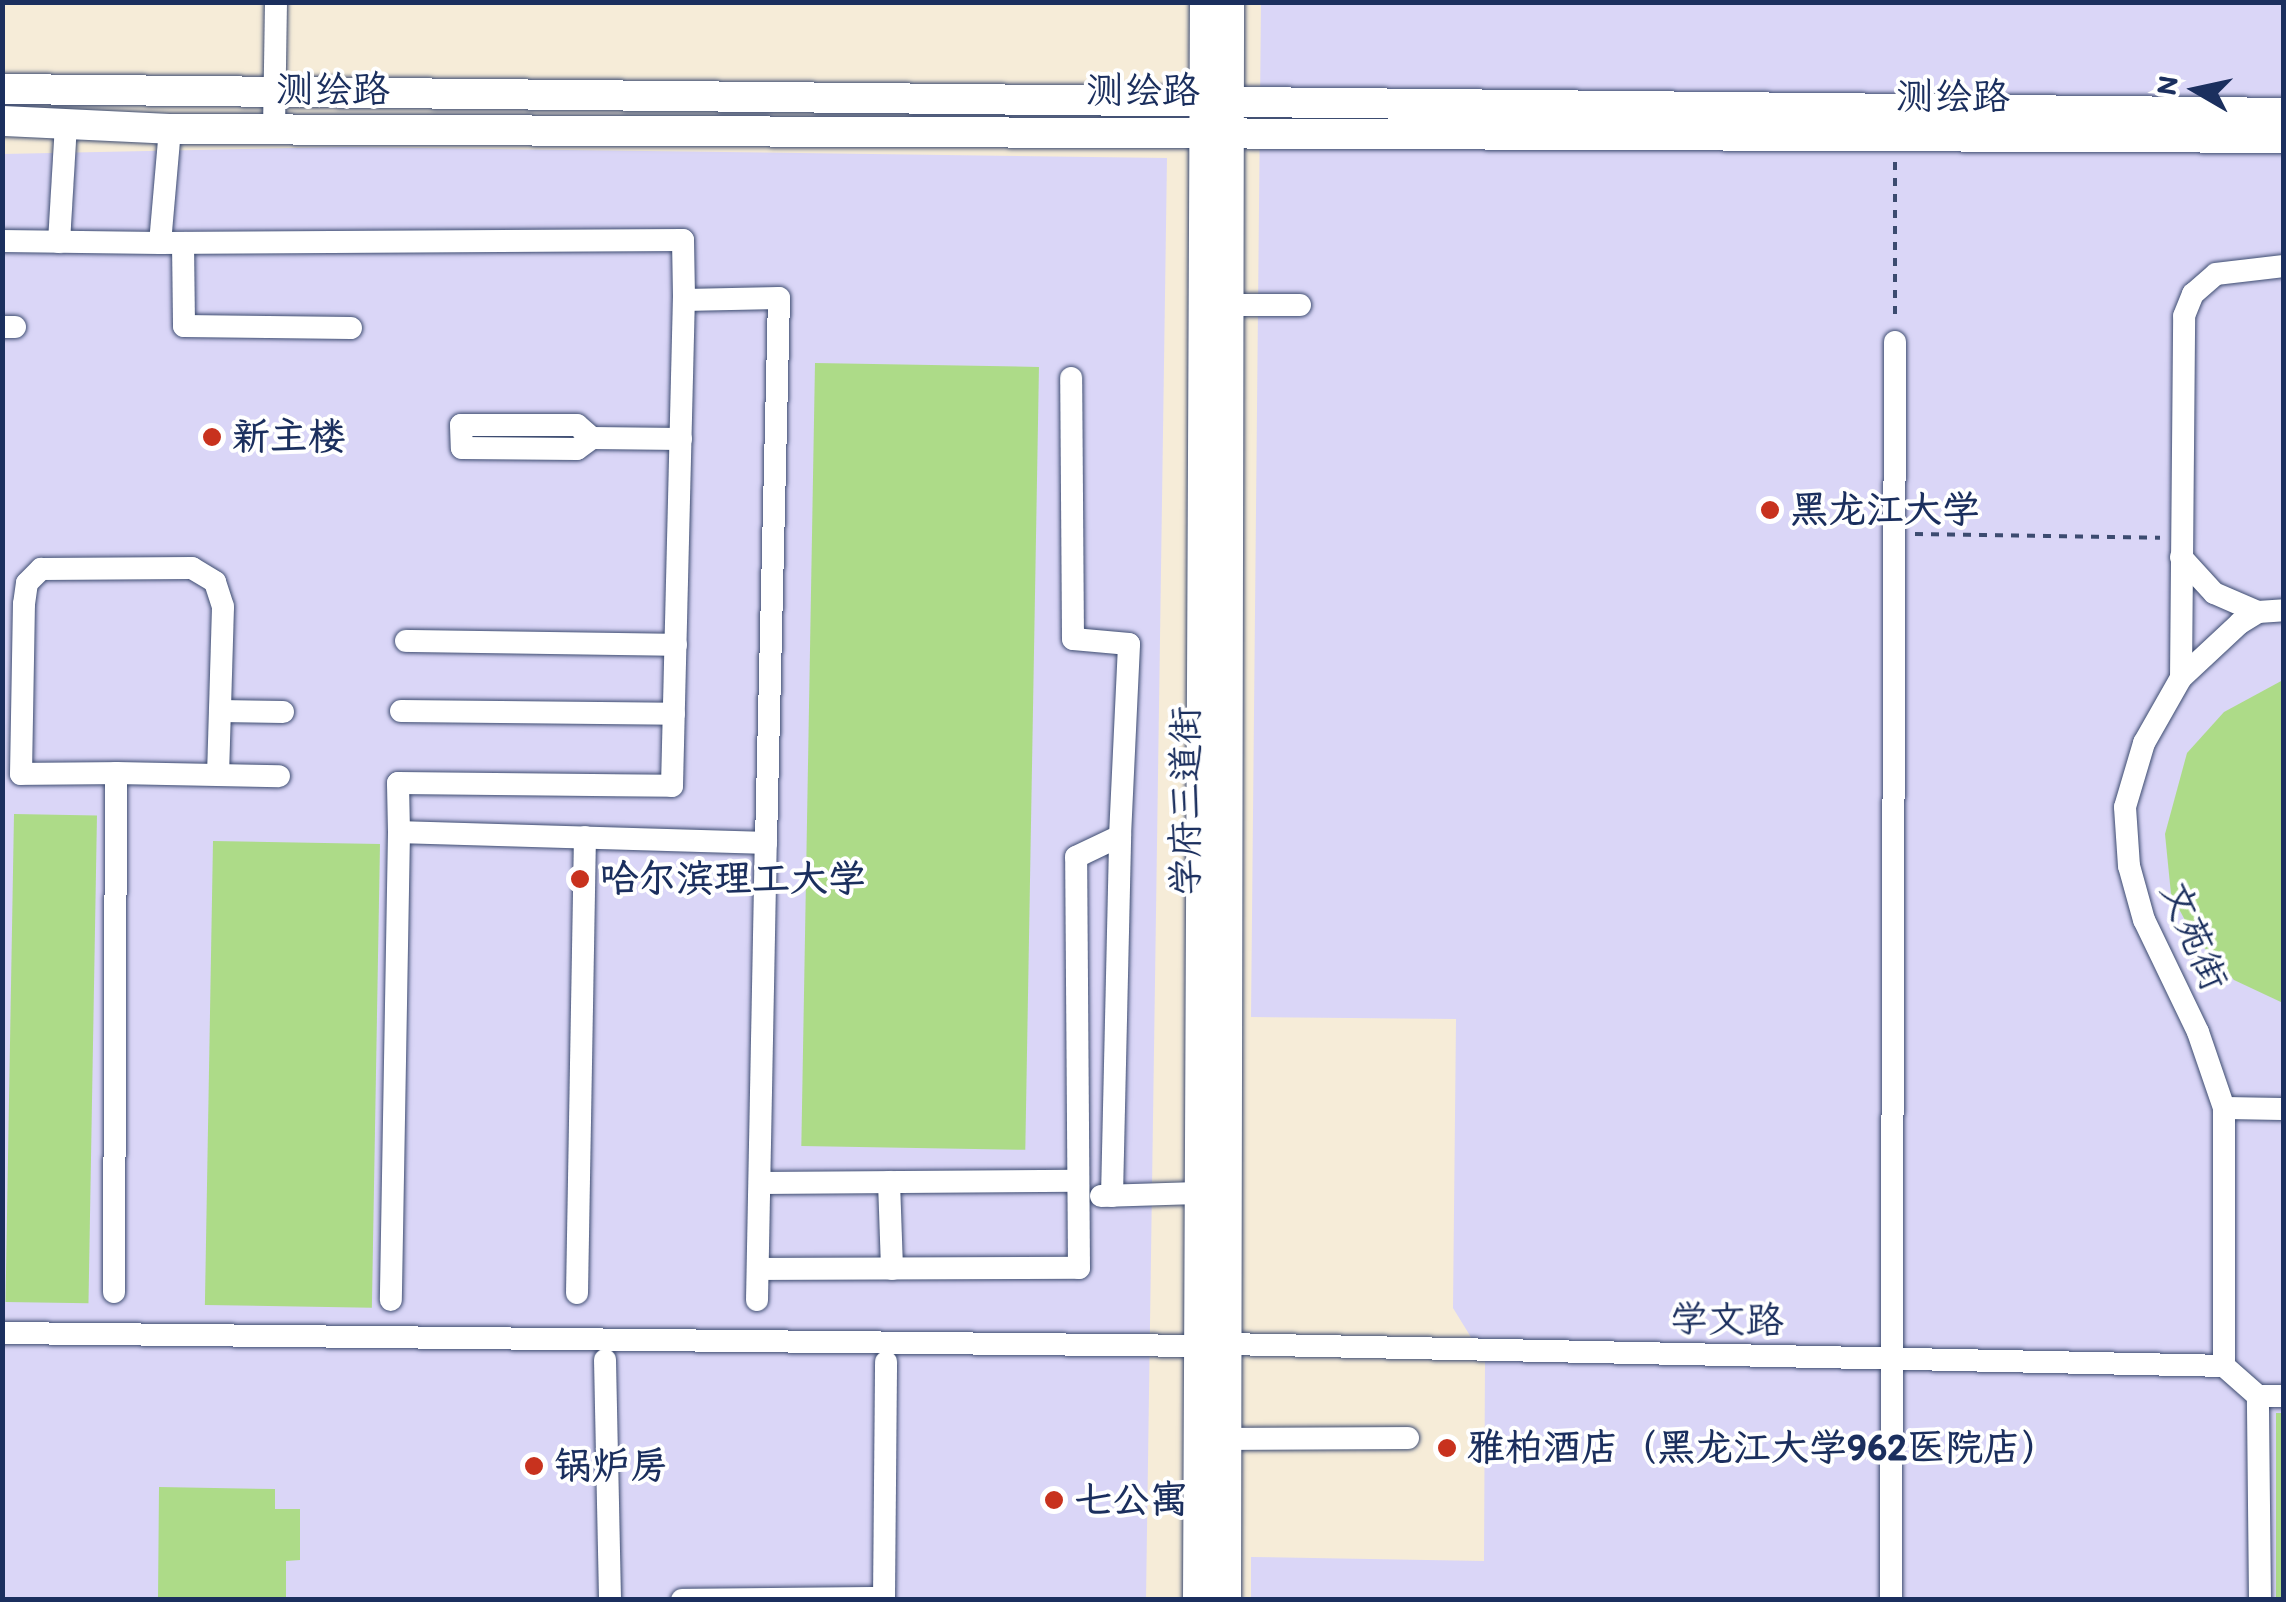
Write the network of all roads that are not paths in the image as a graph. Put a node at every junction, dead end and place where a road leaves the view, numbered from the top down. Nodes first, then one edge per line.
1 (276, 2) edge
2 (1205, 2) edge
3 (1228, 2) edge
4 (2, 89) edge
5 (275, 95) junction
6 (2284, 113) edge
7 (1216, 119) junction
8 (2, 121) edge
9 (66, 125) junction
10 (170, 130) junction
11 (274, 130) junction
12 (2284, 138) edge
13 (2, 241) edge
14 (59, 242) junction
15 (171, 243) junction
16 (2284, 266) edge
17 (684, 300) junction
18 (1300, 304) dead end
19 (1227, 305) junction
20 (352, 328) dead end
21 (1895, 342) road end
22 (1071, 378) dead end
23 (592, 438) junction
24 (681, 439) junction
25 (2181, 548) junction
26 (2284, 610) edge
27 (2258, 612) junction
28 (13, 640) edge
29 (406, 641) dead end
30 (676, 645) junction
31 (2180, 678) junction
32 (12, 706) edge
33 (220, 711) junction
34 (401, 711) dead end
35 (283, 712) dead end
36 (674, 714) junction
37 (12, 774) edge
38 (116, 774) junction
39 (218, 774) junction
40 (279, 776) dead end
41 (399, 832) junction
42 (1120, 836) junction
43 (585, 837) junction
44 (766, 842) junction
45 (2224, 1108) junction
46 (2284, 1109) edge
47 (889, 1182) junction
48 (760, 1183) junction
49 (1077, 1189) junction
50 (1198, 1193) junction
51 (1112, 1196) junction
52 (759, 1269) junction
53 (892, 1269) junction
54 (114, 1292) dead end
55 (577, 1293) dead end
56 (391, 1300) dead end
57 (757, 1300) dead end
58 (2, 1333) edge
59 (1213, 1345) junction
60 (1894, 1359) junction
61 (605, 1360) dead end
62 (886, 1362) dead end
63 (2224, 1366) junction
64 (2258, 1396) junction
65 (2284, 1396) edge
66 (1408, 1438) dead end
67 (1225, 1440) junction
68 (884, 1599) edge
69 (610, 1600) edge
70 (682, 1600) edge
71 (1198, 1600) edge
72 (1226, 1600) edge
73 (1891, 1600) edge
74 (2260, 1600) edge

1 - 5 street
2 - 7 main road, 学府三道街
3 - 7 main road, 学府三道街
4 - 5 main road, 测绘路
5 - 7 main road, 测绘路
5 - 11 street
6 - 7 main road, 测绘路
7 - 11 main road, 测绘路
7 - 12 main road, 测绘路
7 - 19 main road, 学府三道街
7 - 50 main road, 学府三道街
8 - 9 main road, 测绘路
9 - 10 main road, 测绘路
9 - 14 street
10 - 11 main road, 测绘路
10 - 15 street
13 - 14 street
14 - 15 street
15 - 17 street
15 - 20 street
16 - 25 street
17 - 24 street
17 - 44 street
18 - 19 street
19 - 59 main road, 学府三道街
21 - 60 street
22 - 42 street
23 - 23 street
23 - 24 street
24 - 30 street
25 - 27 street
25 - 31 street
26 - 27 street
27 - 31 street, 文苑街
28 - 32 street
28 - 33 street
29 - 30 street
30 - 36 street
31 - 45 street, 文苑街
32 - 37 street
33 - 35 street
33 - 39 street
34 - 36 street
36 - 41 street
37 - 38 street
38 - 39 street
38 - 54 street
39 - 40 street
41 - 43 street
41 - 56 street
42 - 49 street
42 - 51 street
43 - 44 street
43 - 55 street
44 - 48 street
45 - 46 street
45 - 63 street, 文苑街
47 - 48 street
47 - 49 street
47 - 53 street
48 - 52 street
49 - 51 street
49 - 53 street
50 - 51 street
50 - 59 main road, 学府三道街
52 - 53 street
52 - 57 street
58 - 59 street, 学文路
59 - 60 street, 学文路
59 - 67 main road, 学府三道街
59 - 71 main road, 学府三道街
60 - 63 street, 学文路
60 - 73 street
61 - 69 street
62 - 68 street
63 - 64 street
64 - 65 street
64 - 74 street
66 - 67 street
67 - 72 main road, 学府三道街
68 - 70 street

